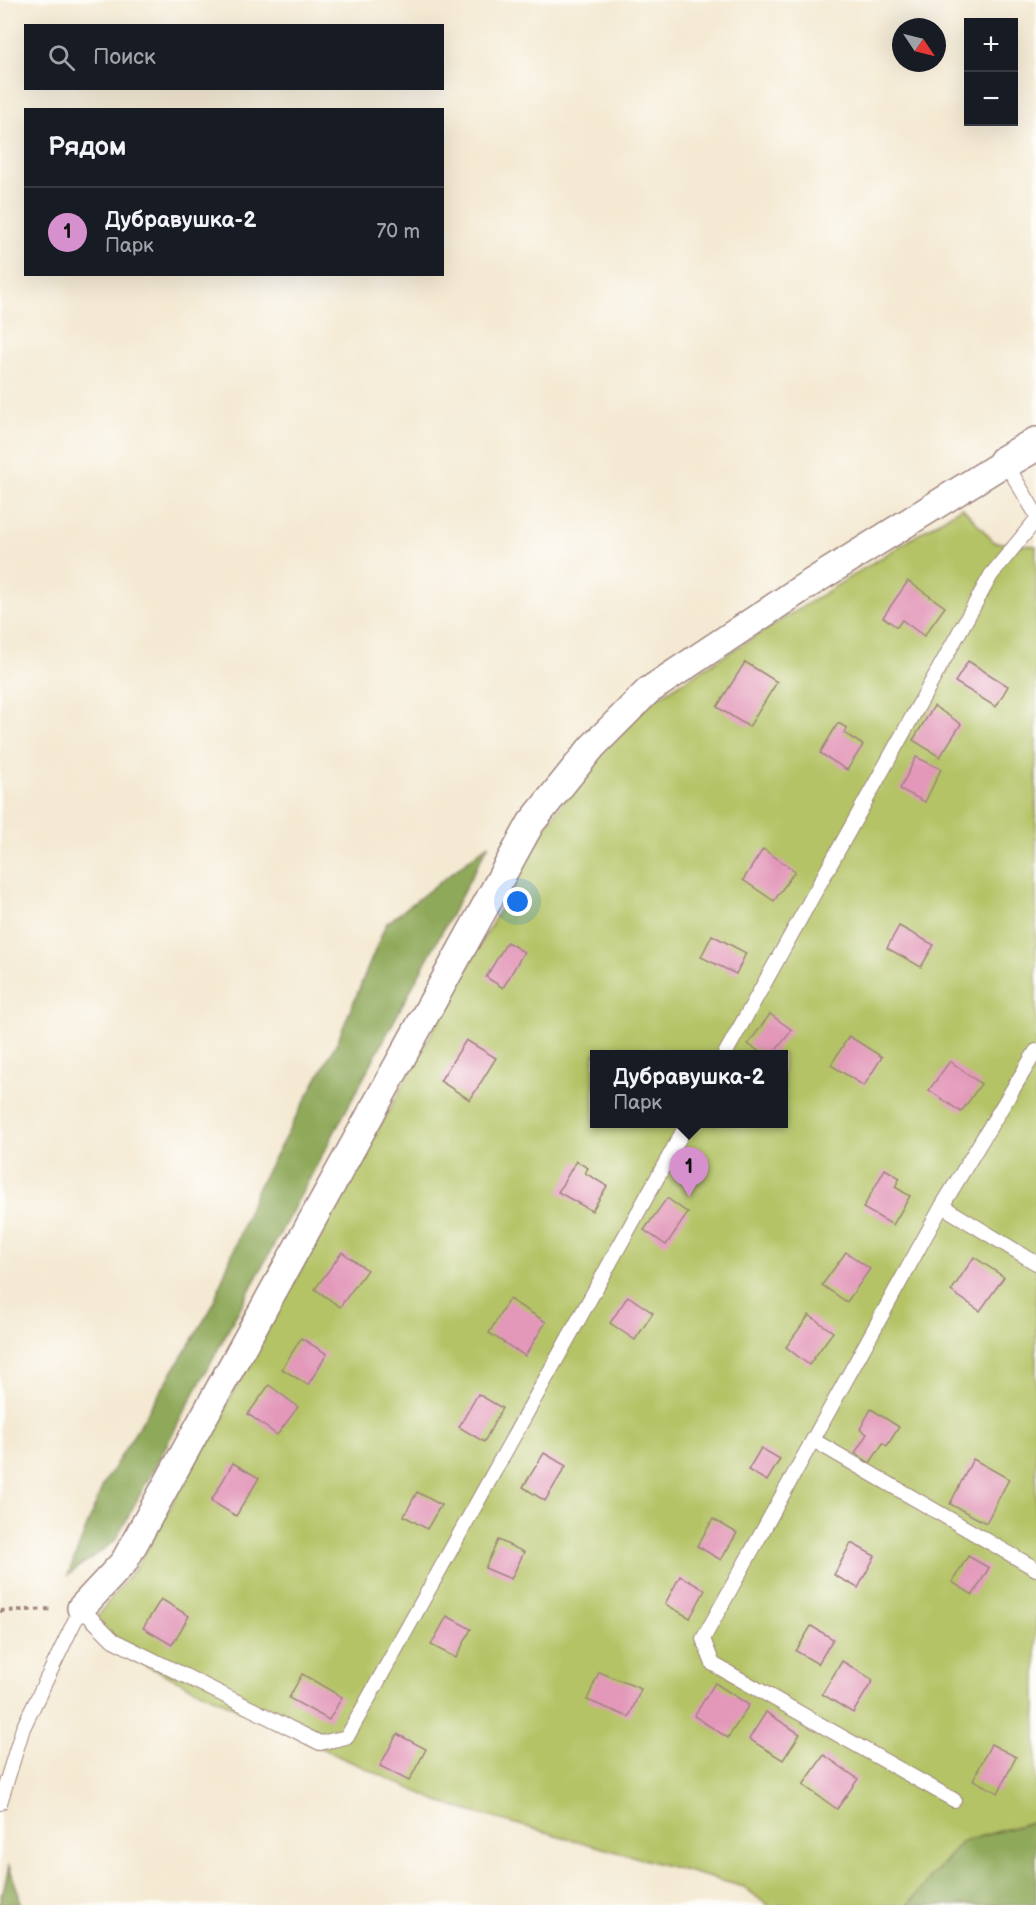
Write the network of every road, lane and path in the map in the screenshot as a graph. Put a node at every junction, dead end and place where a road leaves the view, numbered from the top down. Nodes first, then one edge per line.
1 (1036, 444) edge
2 (1005, 462) junction
3 (1036, 514) edge
4 (1036, 520) edge
5 (727, 1050) edge
6 (1036, 1051) edge
7 (685, 1128) edge
8 (942, 1206) junction
9 (1036, 1263) edge
10 (813, 1440) junction
11 (1036, 1569) edge
12 (81, 1608) junction
13 (0, 1611) edge
14 (954, 1800) dead end
15 (0, 1803) edge

1 - 2 street
2 - 3 lane
2 - 12 street
4 - 5 lane
6 - 8 lane
7 - 12 lane
8 - 9 lane
8 - 10 lane
10 - 11 lane
10 - 14 lane
12 - 13 path
12 - 15 lane

